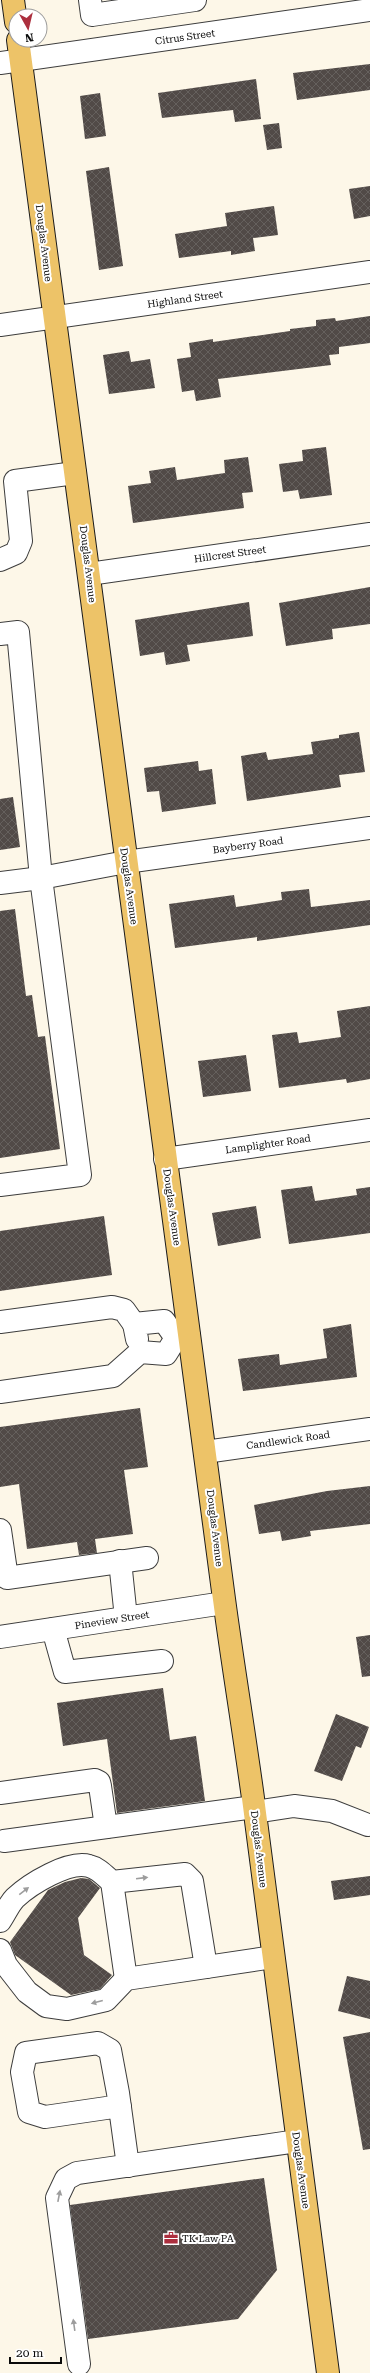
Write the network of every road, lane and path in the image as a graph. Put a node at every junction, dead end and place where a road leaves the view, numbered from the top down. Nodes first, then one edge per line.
1 (90, 0) edge
2 (195, 0) edge
3 (370, 10) edge
4 (13, 54) edge
5 (370, 272) edge
6 (54, 318) junction
7 (0, 325) edge
8 (75, 473) junction
9 (370, 534) edge
10 (0, 560) edge
11 (89, 574) junction
12 (0, 634) edge
13 (370, 828) edge
14 (126, 862) junction
15 (41, 878) junction
16 (0, 883) edge
17 (370, 1130) edge
18 (165, 1159) junction
19 (0, 1185) edge
20 (0, 1322) edge
21 (134, 1324) junction
22 (183, 1337) junction
23 (140, 1352) junction
24 (0, 1392) edge
25 (370, 1429) edge
26 (205, 1452) junction
27 (0, 1530) edge
28 (147, 1558) dead end
29 (120, 1561) junction
30 (224, 1603) junction
31 (126, 1618) junction
32 (53, 1629) junction
33 (0, 1637) edge
34 (162, 1661) dead end
35 (0, 1793) edge
36 (254, 1809) junction
37 (369, 1822) edge
38 (106, 1827) junction
39 (4, 1841) dead end
40 (112, 1882) junction
41 (0, 1921) edge
42 (0, 1950) edge
43 (273, 1957) junction
44 (206, 1967) junction
45 (126, 1979) junction
46 (120, 2106) junction
47 (297, 2142) junction
48 (119, 2167) junction
49 (79, 2364) dead end
50 (328, 2373) edge

1 - 2 street
3 - 4 street, Citrus Street
4 - 6 main road, Douglas Avenue
5 - 6 street, Highland Street
6 - 7 street, Highland Street
6 - 8 main road, Douglas Avenue
8 - 10 street
8 - 11 main road, Douglas Avenue
9 - 11 street, Hillcrest Street
11 - 14 main road, Douglas Avenue
12 - 15 street
13 - 14 street, Bayberry Road
14 - 15 street, Bayberry Road
14 - 18 main road, Douglas Avenue
15 - 16 street, Bayberry Road
15 - 19 street
17 - 18 street, Lamplighter Road
18 - 22 main road, Douglas Avenue
20 - 21 street
21 - 22 street
21 - 23 street
22 - 23 street
22 - 26 main road, Douglas Avenue
23 - 24 street
25 - 26 street, Candlewick Road
26 - 30 main road, Douglas Avenue
27 - 29 street
28 - 29 street
29 - 31 street
30 - 31 street, Pineview Street
30 - 36 main road, Douglas Avenue
31 - 32 street, Pineview Street
32 - 33 street, Pineview Street
32 - 34 street
35 - 38 street
36 - 37 street
36 - 38 street
36 - 43 main road, Douglas Avenue
38 - 39 street
41 -> 40 street
40 -> 44 street
40 - 45 street
45 -> 42 street
43 - 44 street
43 - 47 main road, Douglas Avenue
44 - 45 street
46 - 46 street
46 - 48 street
47 - 48 street
47 - 50 main road, Douglas Avenue
49 -> 48 street

